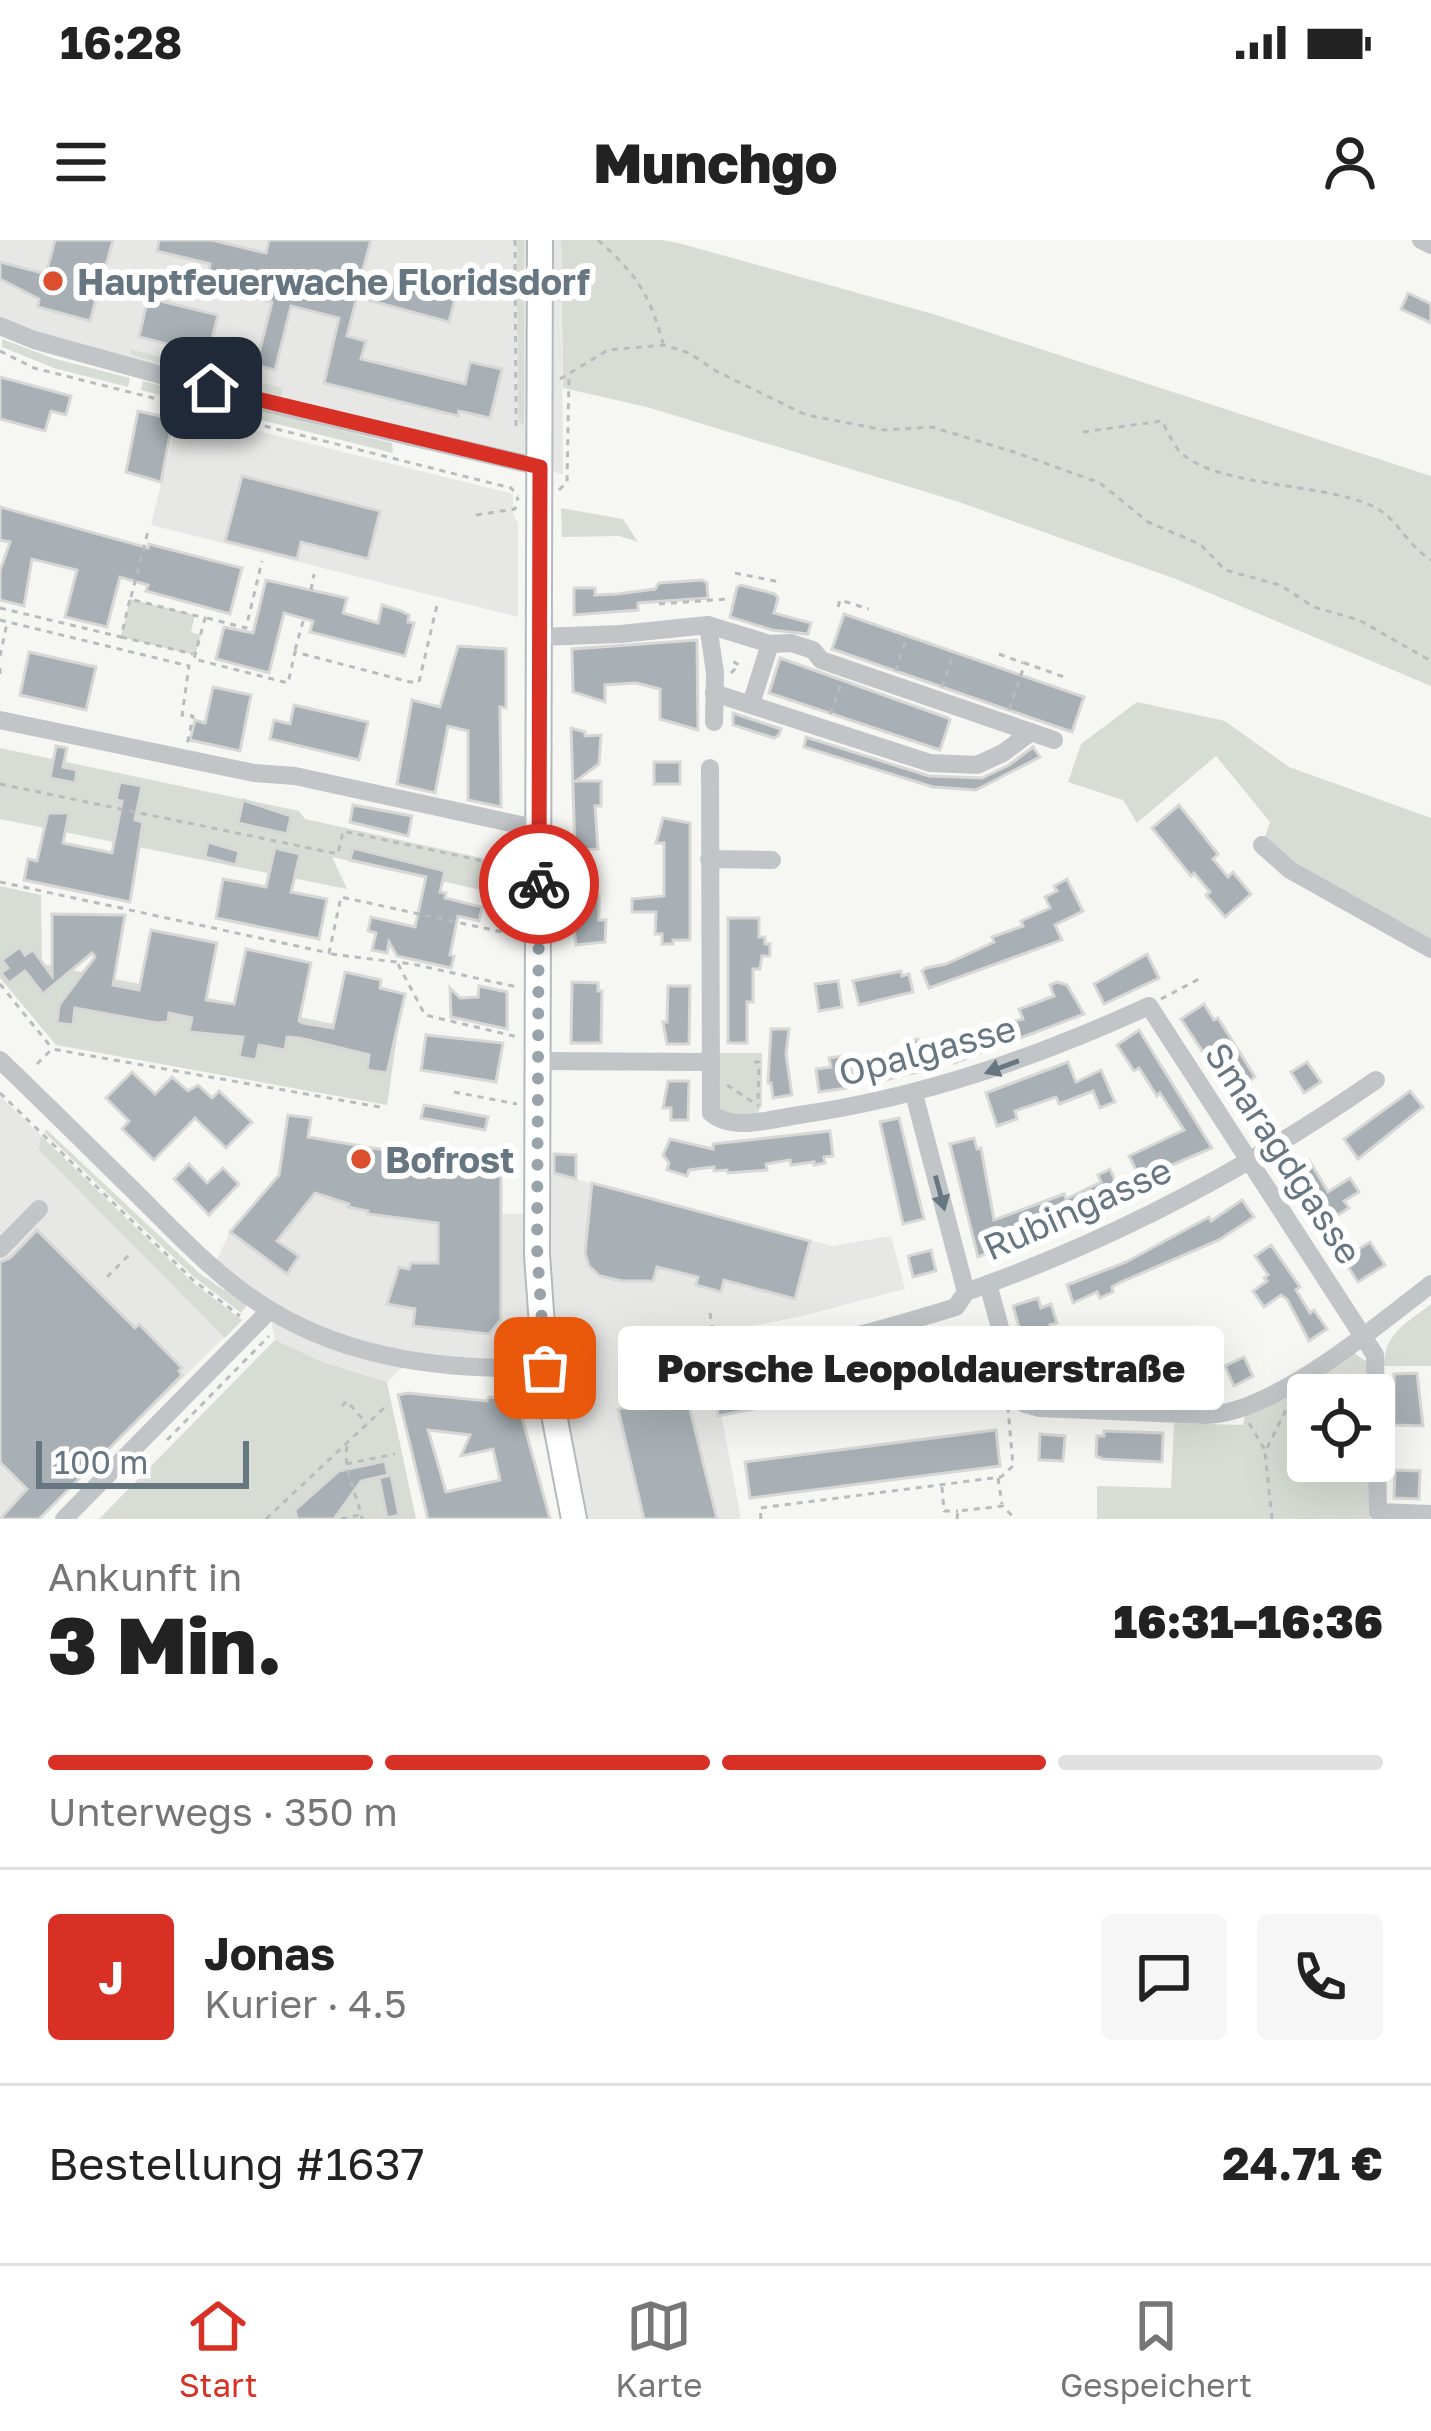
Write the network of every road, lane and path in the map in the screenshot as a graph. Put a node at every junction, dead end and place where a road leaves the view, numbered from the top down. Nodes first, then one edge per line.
1 (515, 240) edge
2 (540, 240) edge
3 (598, 240) edge
4 (1421, 240) edge
5 (1431, 244) edge
6 (0, 326) edge
7 (664, 345) junction
8 (0, 351) edge
9 (568, 375) junction
10 (559, 380) dead end
11 (516, 430) dead end
12 (1083, 432) dead end
13 (540, 467) junction
14 (559, 490) dead end
15 (476, 515) dead end
16 (148, 531) dead end
17 (1431, 560) edge
18 (262, 561) dead end
19 (735, 573) dead end
20 (314, 574) dead end
21 (780, 582) dead end
22 (310, 590) dead end
23 (130, 599) junction
24 (727, 599) dead end
25 (659, 604) dead end
26 (437, 605) dead end
27 (838, 607) dead end
28 (0, 608) edge
29 (869, 609) dead end
30 (205, 617) junction
31 (304, 618) dead end
32 (0, 620) edge
33 (8, 622) junction
34 (708, 625) junction
35 (121, 637) junction
36 (539, 637) junction
37 (907, 639) dead end
38 (770, 644) junction
39 (295, 652) junction
40 (999, 654) dead end
41 (195, 655) junction
42 (953, 655) dead end
43 (0, 656) edge
44 (1431, 661) edge
45 (1025, 663) junction
46 (0, 668) edge
47 (847, 668) junction
48 (0, 678) edge
49 (1067, 678) dead end
50 (891, 684) junction
51 (714, 693) junction
52 (938, 700) junction
53 (751, 704) junction
54 (0, 720) edge
55 (714, 722) dead end
56 (1004, 723) junction
57 (826, 727) junction
58 (1031, 732) junction
59 (1054, 740) dead end
60 (184, 758) junction
61 (710, 768) dead end
62 (0, 784) edge
63 (539, 829) junction
64 (1262, 844) dead end
65 (772, 860) dead end
66 (708, 862) junction
67 (522, 869) dead end
68 (0, 882) edge
69 (522, 936) dead end
70 (1431, 949) edge
71 (329, 953) junction
72 (397, 963) junction
73 (1199, 979) dead end
74 (0, 984) edge
75 (521, 988) dead end
76 (1149, 1006) junction
77 (521, 1037) dead end
78 (52, 1048) junction
79 (0, 1060) edge
80 (538, 1061) junction
81 (754, 1062) dead end
82 (37, 1064) dead end
83 (713, 1071) junction
84 (1376, 1080) dead end
85 (0, 1093) edge
86 (454, 1093) dead end
87 (914, 1094) junction
88 (520, 1105) dead end
89 (758, 1105) junction
90 (386, 1108) dead end
91 (764, 1112) dead end
92 (1250, 1162) junction
93 (39, 1209) dead end
94 (0, 1249) edge
95 (131, 1252) dead end
96 (107, 1276) dead end
97 (988, 1284) junction
98 (1431, 1284) edge
99 (965, 1292) junction
100 (269, 1310) junction
101 (710, 1313) dead end
102 (255, 1325) junction
103 (1364, 1336) junction
104 (717, 1362) joint
105 (545, 1368) junction
106 (1283, 1388) junction
107 (1007, 1404) dead end
108 (342, 1406) dead end
109 (384, 1408) dead end
110 (1243, 1417) dead end
111 (368, 1424) junction
112 (347, 1445) junction
113 (1265, 1452) junction
114 (395, 1454) dead end
115 (344, 1465) junction
116 (998, 1478) junction
117 (941, 1485) junction
118 (1003, 1506) junction
119 (958, 1511) junction
120 (1431, 1514) edge
121 (361, 1517) edge
122 (64, 1519) edge
123 (266, 1519) edge
124 (341, 1519) edge
125 (574, 1519) edge
126 (761, 1519) edge
127 (957, 1519) edge
128 (1016, 1519) edge
129 (1272, 1519) edge

1 - 11 path
2 - 13 main road
3 - 7 path
4 - 5 street
6 - 13 street
7 - 9 path
7 - 44 path
8 - 15 path
9 - 10 path
9 - 14 path
12 - 17 path
13 - 36 main road
16 - 23 path
18 - 30 path
19 - 21 path
20 - 22 path
23 - 30 path
23 - 35 path
24 - 25 path
26 - 39 path
27 - 29 path
28 - 35 path
30 - 41 path
31 - 39 path
32 - 33 path
33 - 43 path
33 - 60 path
34 - 36 street
34 - 38 street
34 - 51 street
35 - 41 path
36 - 63 main road
37 - 50 path
38 - 47 street
38 - 53 street
39 - 41 path
40 - 45 path
42 - 52 path
45 - 49 path
45 - 56 path
46 - 48 path
47 - 50 street
47 - 57 path
50 - 52 street
51 - 53 street
51 - 55 street
52 - 56 street
53 - 57 street
54 - 60 street
56 - 58 street
57 - 58 street
58 - 59 street
60 - 63 street
61 - 66 street
62 - 67 path
63 - 80 main road
64 - 70 street
65 - 66 street
66 - 83 street
68 - 71 path
69 - 71 path
71 - 72 path
72 - 75 path
72 - 77 path
73 - 76 path
74 - 78 path
76 -> 87 street, Opalgasse
76 - 92 street, Smaragdgasse
78 - 82 path
78 - 90 path
79 - 100 street
80 - 83 street
80 - 105 main road
81 - 89 path
83 - 87 street, Opalgasse
83 - 89 path
84 - 92 street, Rubingasse
85 - 102 path
86 - 88 path
87 -> 99 street
89 - 91 path
92 - 97 street, Rubingasse
92 - 103 street, Smaragdgasse
93 - 94 street
95 - 96 path
97 - 99 street, Rubingasse
97 - 106 street
98 - 103 street
99 - 104 street, Rubingasse
100 - 102 street
100 - 105 street
101 - 104 path
102 - 122 street
103 - 106 street
103 - 120 street
105 - 125 main road
106 - 113 path
107 - 116 path
108 - 111 path
109 - 111 path
110 - 113 path
111 - 112 path
112 - 115 path
112 - 123 path
113 - 129 path
114 - 115 path
115 - 121 path
116 - 117 path
116 - 118 path
117 - 119 path
117 - 126 path
118 - 119 path
118 - 128 path
119 - 127 path
121 - 124 path

